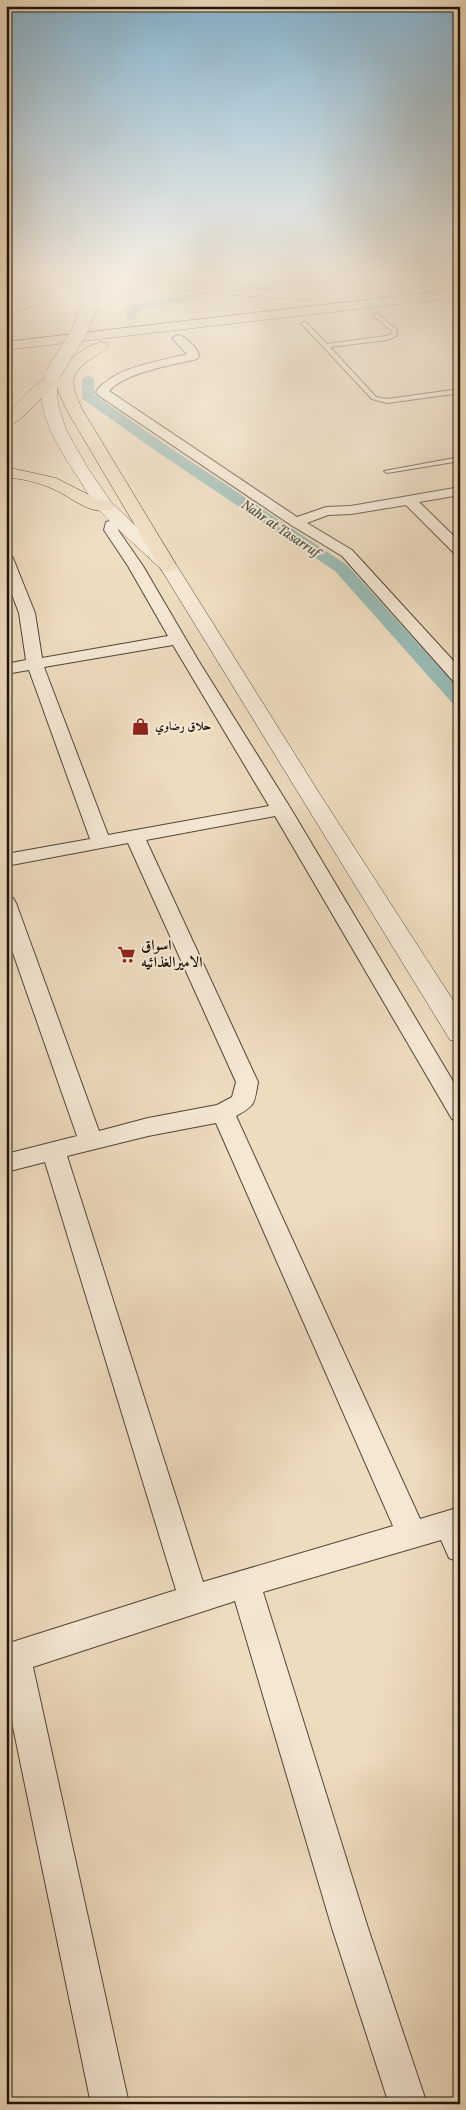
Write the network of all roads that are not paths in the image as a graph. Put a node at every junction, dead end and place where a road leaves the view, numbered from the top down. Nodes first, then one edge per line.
1 (67, 374) edge
2 (129, 374) edge
3 (352, 374) edge
4 (52, 377) joint
5 (457, 391) edge
6 (460, 397) edge
7 (6, 422) edge
8 (460, 459) edge
9 (387, 470) dead end
10 (6, 472) edge
11 (460, 491) edge
12 (410, 501) junction
13 (105, 506) junction
14 (121, 522) junction
15 (296, 522) junction
16 (460, 551) edge
17 (6, 558) edge
18 (168, 566) junction
19 (176, 639) junction
20 (34, 664) junction
21 (6, 669) edge
22 (460, 678) edge
23 (282, 809) junction
24 (135, 837) junction
25 (101, 843) junction
26 (6, 860) edge
27 (6, 904) edge
28 (460, 1033) edge
29 (224, 1113) junction
30 (460, 1113) edge
31 (91, 1142) junction
32 (54, 1152) junction
33 (6, 1163) edge
34 (457, 1531) edge
35 (412, 1535) junction
36 (245, 1584) junction
37 (194, 1600) junction
38 (10, 1659) edge
39 (110, 2104) edge
40 (408, 2104) edge

1 - 18 highway
2 - 15 street
3 - 5 lane
4 - 7 highway
4 - 13 street
5 - 6 lane
8 - 9 lane
10 - 13 highway
11 - 12 street
12 - 15 street
12 - 16 street
13 - 14 street
14 - 18 street
14 - 19 street
15 - 22 street
17 - 20 street
18 - 28 street
19 - 20 street
19 - 23 street
20 - 21 street
20 - 25 street
23 - 24 street
23 - 30 street
24 - 25 street
24 - 29 street
25 - 26 street
27 - 31 street
29 - 31 street
29 - 35 street
31 - 32 street
32 - 33 street
32 - 37 street
34 - 35 street
35 - 36 street
36 - 37 street
36 - 40 street
37 - 38 street
38 - 39 street

